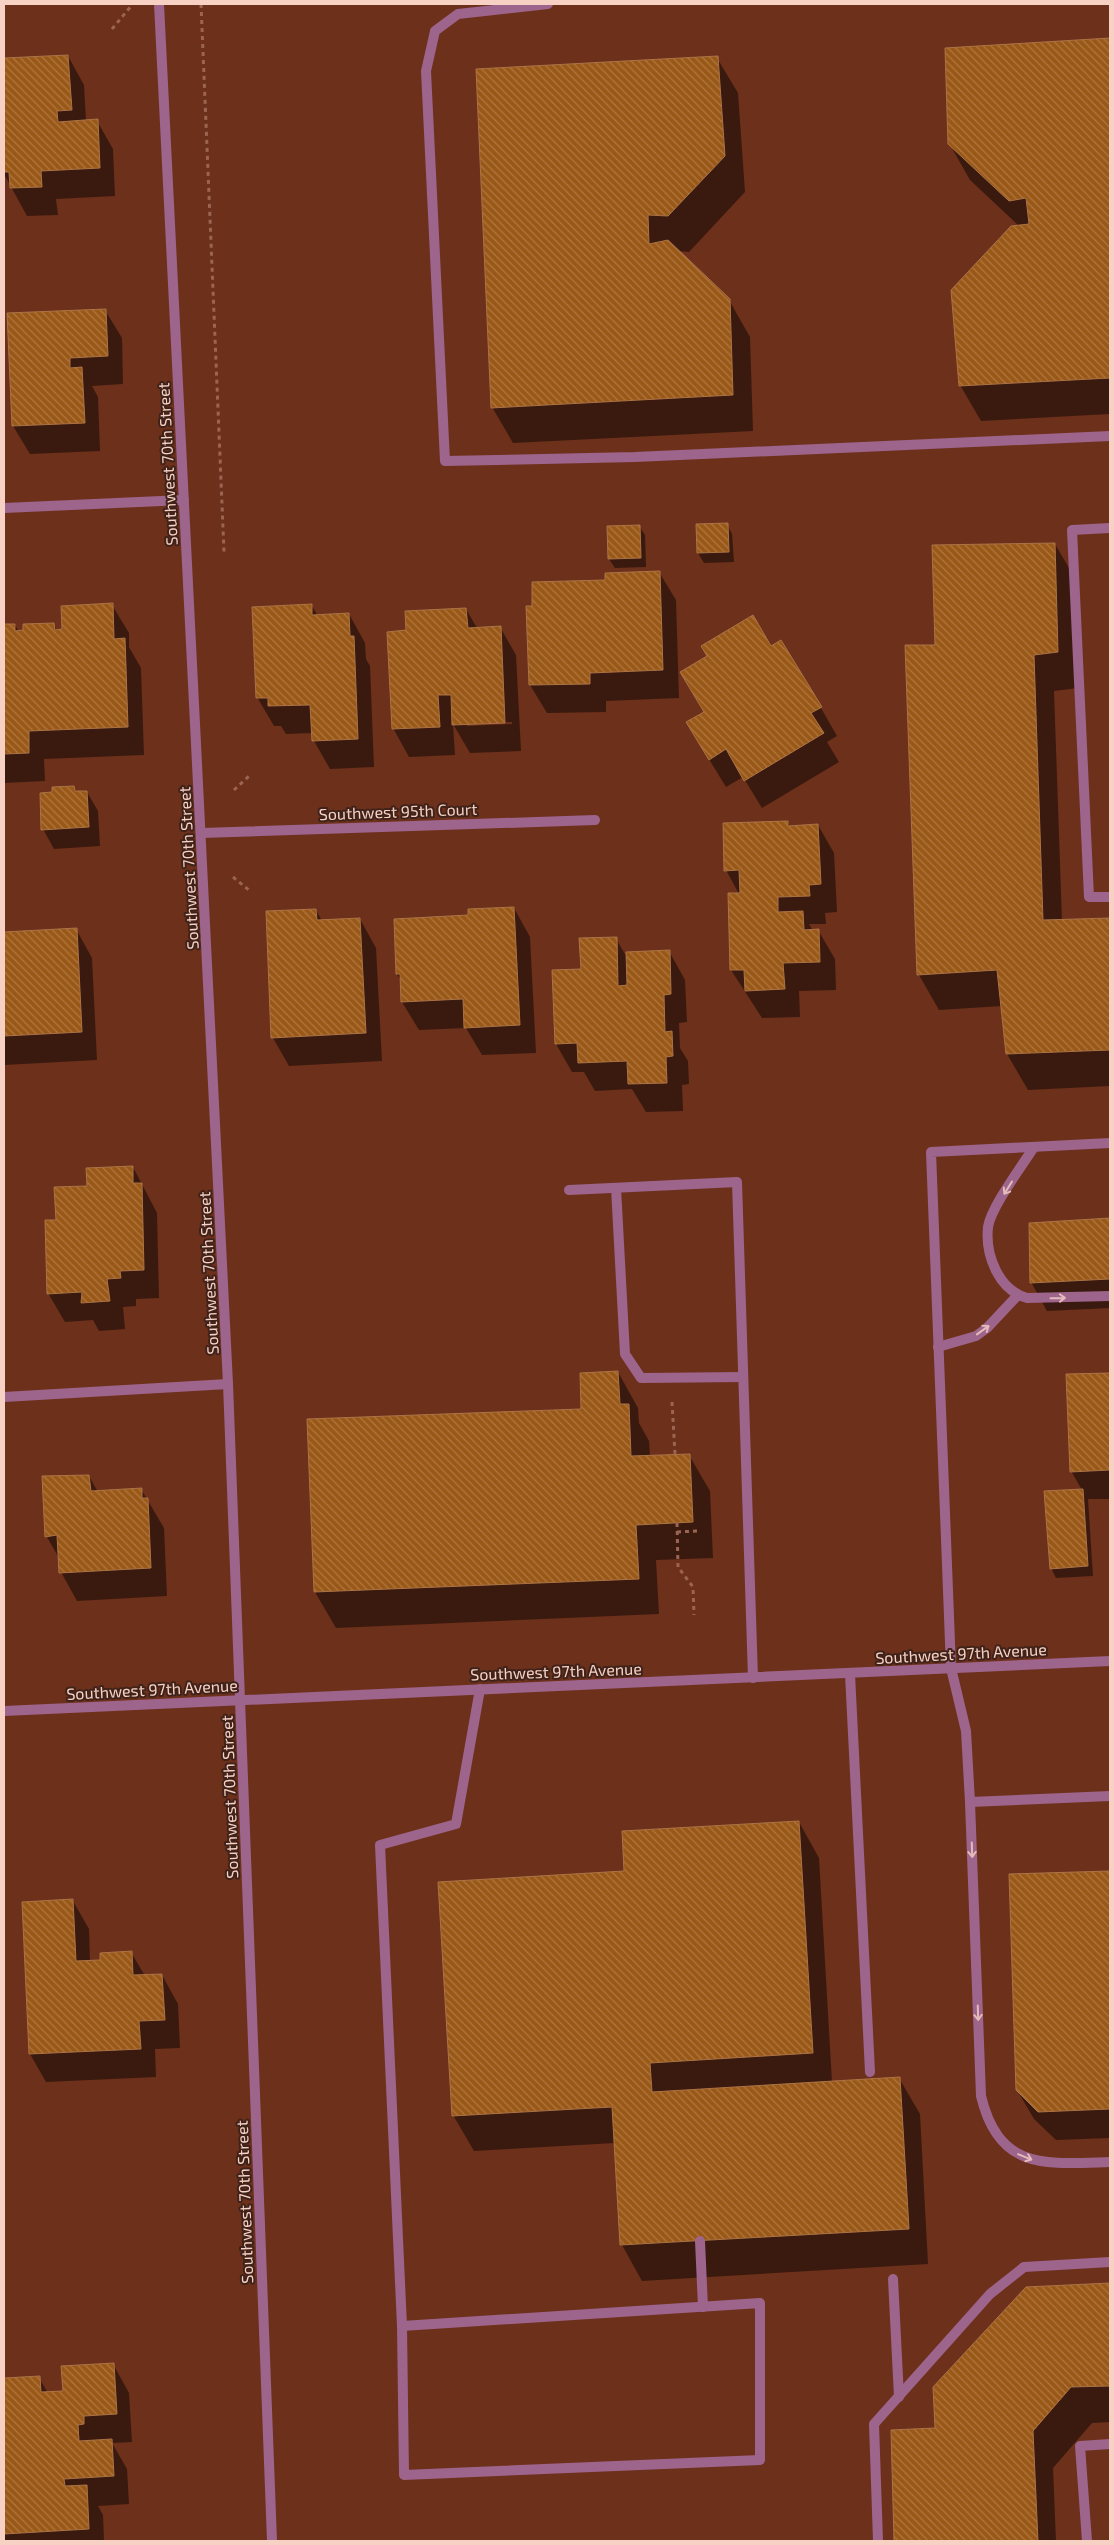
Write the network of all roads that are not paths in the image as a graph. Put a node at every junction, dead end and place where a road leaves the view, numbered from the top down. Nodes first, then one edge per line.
1 (159, 4) edge
2 (548, 4) edge
3 (1110, 436) edge
4 (184, 500) junction
5 (4, 508) edge
6 (1110, 528) edge
7 (595, 820) dead end
8 (202, 833) junction
9 (1110, 897) edge
10 (1110, 1143) edge
11 (1034, 1147) junction
12 (616, 1188) junction
13 (569, 1190) dead end
14 (1017, 1296) junction
15 (1110, 1296) edge
16 (938, 1346) junction
17 (743, 1377) junction
18 (228, 1384) junction
19 (4, 1397) edge
20 (1110, 1660) edge
21 (951, 1668) junction
22 (850, 1674) junction
23 (753, 1678) junction
24 (480, 1689) junction
25 (240, 1699) junction
26 (4, 1711) edge
27 (1110, 1796) edge
28 (970, 1802) junction
29 (870, 2072) dead end
30 (1110, 2162) edge
31 (700, 2241) dead end
32 (1110, 2262) edge
33 (892, 2279) dead end
34 (703, 2307) junction
35 (402, 2326) junction
36 (899, 2397) junction
37 (1110, 2444) edge
38 (272, 2541) edge
39 (878, 2541) edge
40 (1087, 2541) edge

1 - 4 street, Southwest 70th Street
2 - 3 street
4 - 5 street
4 - 8 street, Southwest 70th Street
6 - 9 street
7 - 8 street, Southwest 95th Court
8 - 18 street, Southwest 70th Street
10 - 11 street
11 -> 14 street
11 - 16 street
12 - 13 street
12 - 17 street
12 - 17 street
14 -> 15 street
16 -> 14 street
16 - 21 street
17 - 23 street
18 - 19 street
18 - 25 street, Southwest 70th Street
20 - 21 street, Southwest 97th Avenue
21 - 22 street, Southwest 97th Avenue
21 - 28 street
22 - 23 street, Southwest 97th Avenue
22 - 29 street
23 - 24 street, Southwest 97th Avenue
24 - 25 street, Southwest 97th Avenue
24 - 35 street
25 - 26 street, Southwest 97th Avenue
25 - 38 street, Southwest 70th Street
27 - 28 street
28 -> 30 street
31 - 34 street
32 - 36 street
33 - 36 street
34 - 35 street
34 - 35 street
36 - 39 street
37 - 40 street

